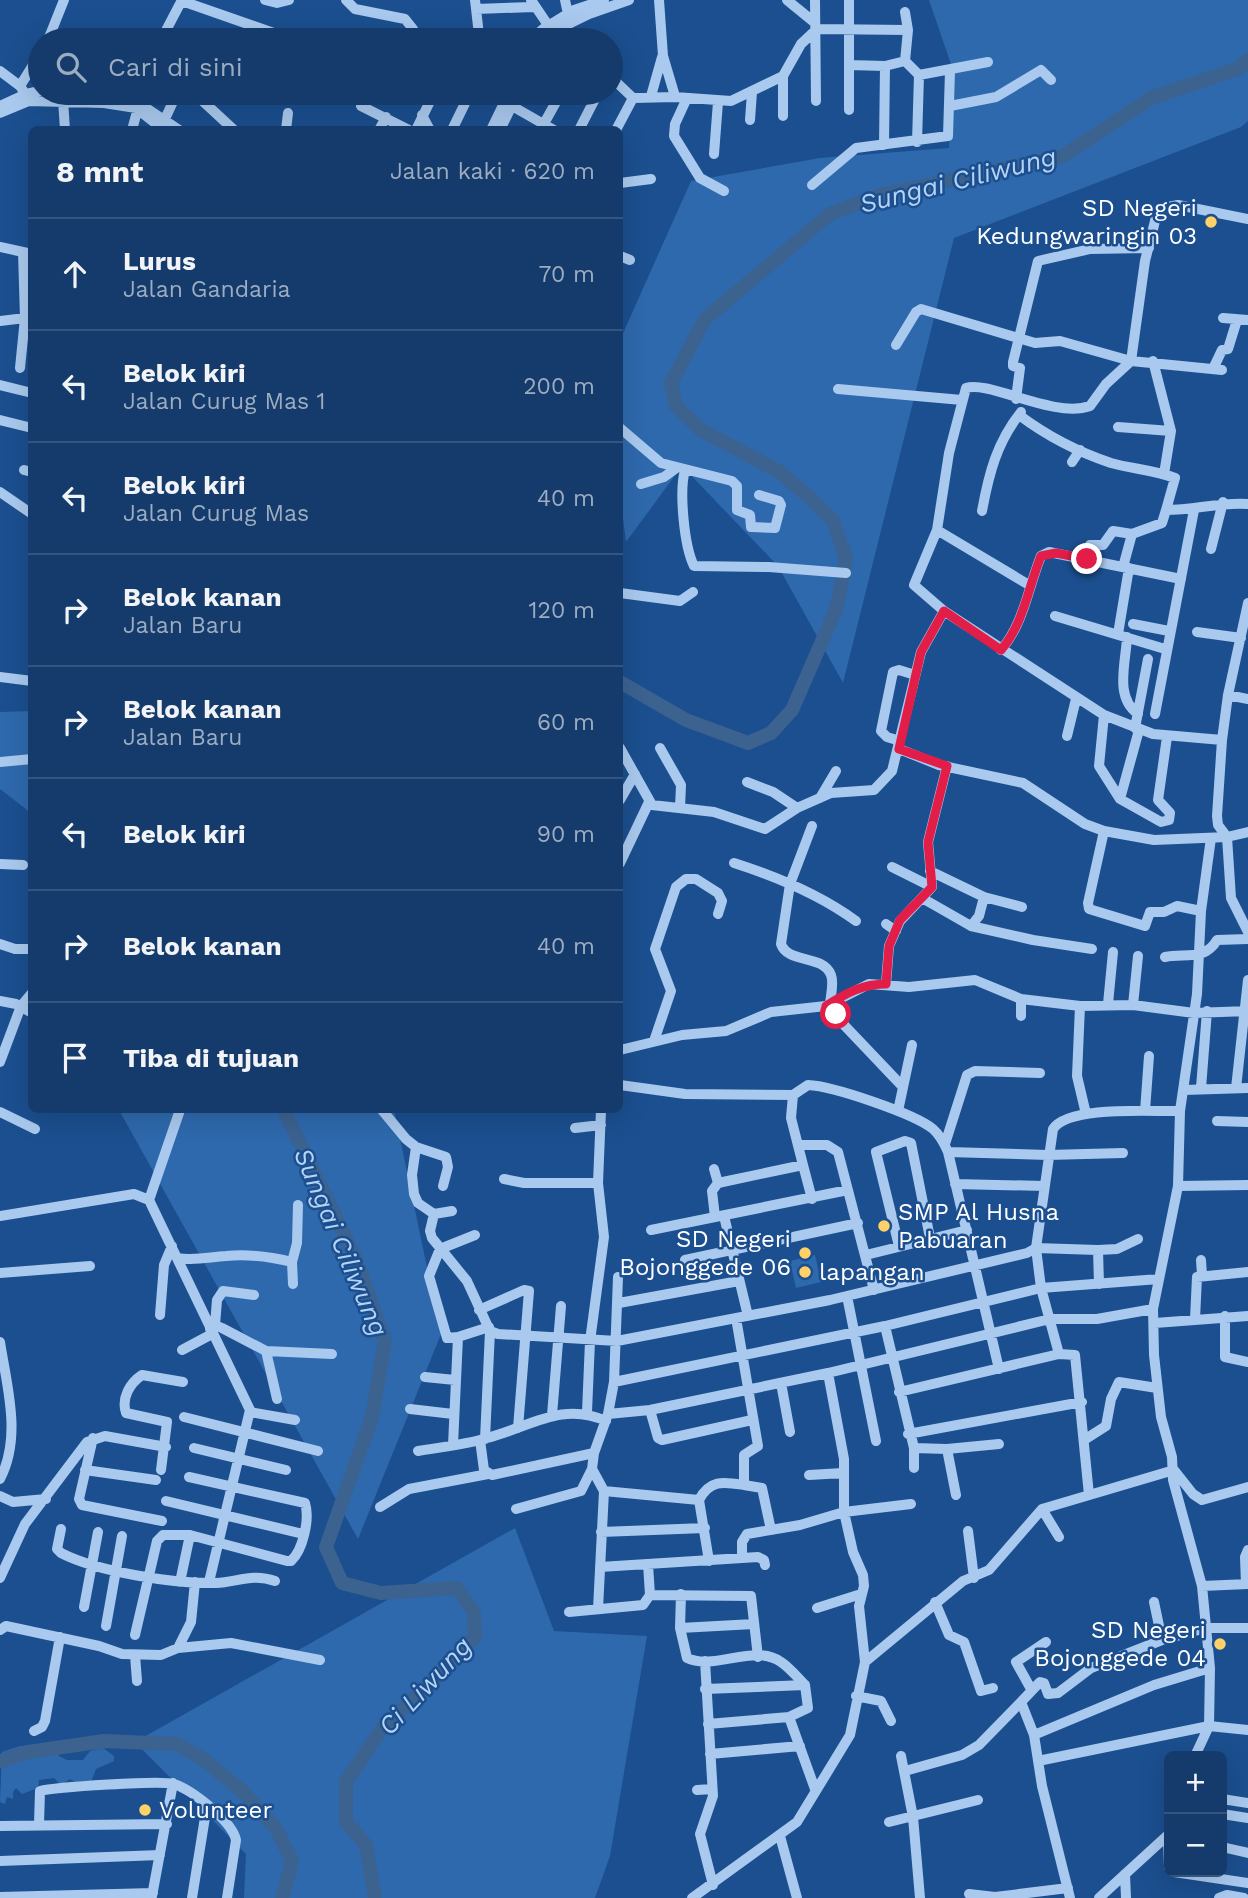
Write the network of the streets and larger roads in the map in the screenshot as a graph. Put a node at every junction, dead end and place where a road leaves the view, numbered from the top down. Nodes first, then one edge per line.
1 (64, 0) edge
2 (265, 0) edge
3 (289, 0) edge
4 (346, 0) edge
5 (565, 0) edge
6 (629, 0) edge
7 (659, 0) edge
8 (787, 0) edge
9 (814, 0) edge
10 (849, 0) edge
11 (182, 1) edge
12 (600, 1) edge
13 (532, 3) edge
14 (475, 5) edge
15 (905, 12) dead end
16 (568, 14) junction
17 (815, 26) junction
18 (53, 28) edge
19 (168, 28) edge
20 (259, 28) edge
21 (411, 28) edge
22 (479, 28) edge
23 (540, 28) edge
24 (551, 28) edge
25 (559, 28) edge
26 (850, 30) junction
27 (908, 30) junction
28 (663, 56) junction
29 (905, 61) junction
30 (988, 62) dead end
31 (849, 65) junction
32 (885, 65) junction
33 (0, 71) edge
34 (950, 71) junction
35 (919, 75) junction
36 (783, 76) junction
37 (1051, 80) dead end
38 (28, 86) edge
39 (623, 90) edge
40 (752, 92) junction
41 (674, 93) dead end
42 (25, 94) junction
43 (28, 94) edge
44 (651, 96) dead end
45 (687, 98) junction
46 (632, 99) junction
47 (816, 101) dead end
48 (718, 102) junction
49 (63, 105) edge
50 (138, 105) edge
51 (144, 105) edge
52 (172, 105) edge
53 (207, 105) edge
54 (426, 105) edge
55 (464, 105) edge
56 (503, 105) edge
57 (554, 105) edge
58 (592, 105) edge
59 (0, 106) edge
60 (361, 106) dead end
61 (512, 106) joint
62 (950, 106) junction
63 (849, 110) dead end
64 (0, 113) edge
65 (288, 113) dead end
66 (422, 115) junction
67 (783, 116) dead end
68 (386, 117) junction
69 (750, 120) dead end
70 (165, 124) edge
71 (65, 126) edge
72 (133, 126) edge
73 (230, 126) edge
74 (286, 126) edge
75 (381, 126) edge
76 (402, 126) edge
77 (418, 126) edge
78 (428, 126) edge
79 (454, 126) edge
80 (493, 126) edge
81 (502, 126) edge
82 (541, 126) edge
83 (543, 126) edge
84 (581, 126) edge
85 (618, 126) edge
86 (917, 142) junction
87 (884, 145) junction
88 (714, 154) dead end
89 (651, 179) dead end
90 (623, 183) edge
91 (812, 185) dead end
92 (724, 191) dead end
93 (1248, 219) edge
94 (0, 247) edge
95 (1149, 248) junction
96 (27, 253) edge
97 (623, 257) edge
98 (630, 260) dead end
99 (25, 318) junction
100 (1223, 318) dead end
101 (1243, 320) edge
102 (0, 321) edge
103 (1020, 338) junction
104 (896, 345) dead end
105 (1131, 361) junction
106 (1153, 361) junction
107 (20, 368) dead end
108 (0, 385) edge
109 (838, 389) dead end
110 (28, 392) edge
111 (1016, 398) junction
112 (962, 400) junction
113 (1028, 403) junction
114 (1019, 415) junction
115 (0, 420) edge
116 (28, 427) edge
117 (1118, 427) dead end
118 (623, 431) edge
119 (1171, 431) junction
120 (1080, 450) junction
121 (1072, 461) dead end
122 (680, 469) junction
123 (1164, 474) junction
124 (641, 484) dead end
125 (0, 492) edge
126 (760, 495) dead end
127 (1223, 502) junction
128 (1248, 504) edge
129 (1166, 510) junction
130 (1194, 510) junction
131 (28, 511) edge
132 (982, 511) dead end
133 (937, 530) junction
134 (1132, 534) junction
135 (1212, 549) dead end
136 (1087, 559) junction
137 (1126, 568) junction
138 (846, 573) dead end
139 (1181, 579) junction
140 (1029, 585) junction
141 (693, 592) dead end
142 (623, 593) edge
143 (1248, 603) edge
144 (944, 611) junction
145 (1055, 615) dead end
146 (1133, 624) dead end
147 (1169, 631) junction
148 (1197, 632) dead end
149 (1244, 632) edge
150 (1123, 635) junction
151 (1165, 649) junction
152 (1001, 650) junction
153 (1148, 659) dead end
154 (1236, 662) junction
155 (1248, 664) edge
156 (915, 675) junction
157 (0, 677) edge
158 (28, 680) edge
159 (1228, 695) junction
160 (1076, 699) junction
161 (1248, 699) edge
162 (1138, 714) junction
163 (1155, 714) dead end
164 (1104, 715) junction
165 (1137, 729) junction
166 (1067, 736) dead end
167 (1167, 737) junction
168 (1222, 740) junction
169 (899, 745) junction
170 (660, 748) dead end
171 (623, 753) edge
172 (28, 758) edge
173 (0, 762) edge
174 (947, 766) junction
175 (836, 771) dead end
176 (635, 774) junction
177 (747, 782) dead end
178 (623, 795) edge
179 (819, 799) junction
180 (1120, 799) junction
181 (649, 802) junction
182 (794, 806) junction
183 (680, 808) junction
184 (812, 827) dead end
185 (1104, 831) junction
186 (1248, 832) edge
187 (1227, 837) junction
188 (1211, 838) junction
189 (623, 857) edge
190 (734, 863) dead end
191 (0, 864) edge
192 (23, 865) dead end
193 (892, 867) dead end
194 (930, 871) junction
195 (790, 884) junction
196 (932, 887) junction
197 (984, 897) junction
198 (922, 898) junction
199 (1022, 907) dead end
200 (1201, 911) junction
201 (718, 914) dead end
202 (856, 921) dead end
203 (886, 924) dead end
204 (971, 926) junction
205 (896, 931) junction
206 (1248, 932) edge
207 (1248, 939) edge
208 (0, 944) edge
209 (1091, 948) dead end
210 (28, 949) edge
211 (1113, 952) dead end
212 (1138, 956) dead end
213 (1198, 956) junction
214 (1165, 957) dead end
215 (1248, 980) edge
216 (886, 984) junction
217 (28, 998) edge
218 (1021, 999) junction
219 (0, 1001) edge
220 (828, 1004) junction
221 (1108, 1004) junction
222 (1133, 1005) junction
223 (21, 1006) junction
224 (1080, 1006) junction
225 (28, 1010) edge
226 (1208, 1011) junction
227 (1246, 1011) edge
228 (1194, 1013) junction
229 (1021, 1016) dead end
230 (654, 1041) junction
231 (912, 1045) dead end
232 (623, 1048) edge
233 (1149, 1056) dead end
234 (0, 1062) edge
235 (1040, 1073) dead end
236 (623, 1086) edge
237 (903, 1087) junction
238 (1201, 1088) junction
239 (1236, 1088) junction
240 (1248, 1088) edge
241 (1184, 1090) junction
242 (793, 1095) junction
243 (898, 1111) junction
244 (1145, 1111) junction
245 (1180, 1111) junction
246 (0, 1112) edge
247 (179, 1113) edge
248 (384, 1113) edge
249 (601, 1113) edge
250 (1086, 1114) junction
251 (1217, 1121) dead end
252 (1248, 1122) edge
253 (601, 1125) junction
254 (575, 1128) dead end
255 (34, 1129) dead end
256 (798, 1145) junction
257 (416, 1147) junction
258 (946, 1148) junction
259 (1123, 1153) dead end
260 (1048, 1156) junction
261 (803, 1165) junction
262 (714, 1169) dead end
263 (504, 1179) dead end
264 (598, 1183) junction
265 (718, 1183) junction
266 (955, 1185) junction
267 (1248, 1185) edge
268 (443, 1186) dead end
269 (1044, 1186) junction
270 (1178, 1186) junction
271 (848, 1190) junction
272 (812, 1199) junction
273 (149, 1200) junction
274 (298, 1205) dead end
275 (452, 1211) dead end
276 (434, 1214) junction
277 (0, 1216) edge
278 (720, 1216) junction
279 (858, 1223) junction
280 (651, 1230) dead end
281 (967, 1230) junction
282 (475, 1235) dead end
283 (930, 1238) junction
284 (1138, 1239) dead end
285 (172, 1246) junction
286 (899, 1246) junction
287 (732, 1248) junction
288 (1035, 1248) junction
289 (440, 1249) junction
290 (1098, 1250) junction
291 (866, 1255) junction
292 (177, 1258) junction
293 (685, 1260) dead end
294 (1200, 1260) dead end
295 (292, 1262) junction
296 (976, 1264) junction
297 (90, 1266) dead end
298 (1248, 1272) edge
299 (0, 1273) edge
300 (1202, 1275) junction
301 (618, 1277) dead end
302 (1159, 1279) junction
303 (739, 1281) junction
304 (293, 1284) dead end
305 (1099, 1284) junction
306 (1041, 1288) junction
307 (874, 1290) junction
308 (254, 1296) dead end
309 (847, 1296) junction
310 (620, 1303) junction
311 (982, 1304) junction
312 (561, 1306) dead end
313 (1153, 1309) junction
314 (479, 1310) junction
315 (160, 1315) dead end
316 (748, 1316) junction
317 (1225, 1316) junction
318 (1248, 1316) edge
319 (736, 1318) junction
320 (1050, 1319) junction
321 (1195, 1319) junction
322 (1155, 1323) junction
323 (885, 1326) junction
324 (489, 1329) junction
325 (213, 1330) junction
326 (856, 1332) junction
327 (991, 1333) junction
328 (458, 1337) junction
329 (524, 1337) junction
330 (558, 1338) junction
331 (590, 1341) junction
332 (617, 1341) junction
333 (0, 1342) edge
334 (182, 1350) dead end
335 (266, 1351) junction
336 (332, 1354) dead end
337 (1059, 1354) junction
338 (740, 1355) junction
339 (892, 1358) junction
340 (1248, 1362) edge
341 (862, 1363) junction
342 (999, 1369) junction
343 (828, 1373) junction
344 (425, 1377) dead end
345 (455, 1380) junction
346 (183, 1382) dead end
347 (614, 1382) junction
348 (781, 1383) junction
349 (747, 1388) junction
350 (1157, 1388) junction
351 (899, 1392) junction
352 (277, 1399) dead end
353 (1082, 1402) junction
354 (410, 1409) dead end
355 (650, 1410) junction
356 (250, 1412) junction
357 (587, 1412) junction
358 (453, 1414) junction
359 (552, 1415) junction
360 (184, 1417) dead end
361 (607, 1418) junction
362 (295, 1420) dead end
363 (752, 1420) junction
364 (518, 1428) junction
365 (246, 1432) junction
366 (790, 1432) dead end
367 (908, 1434) junction
368 (93, 1438) junction
369 (483, 1440) junction
370 (1084, 1440) junction
371 (876, 1441) dead end
372 (999, 1444) dead end
373 (453, 1445) junction
374 (166, 1447) junction
375 (194, 1448) dead end
376 (914, 1448) junction
377 (947, 1449) junction
378 (318, 1451) dead end
379 (418, 1451) dead end
380 (594, 1453) junction
381 (240, 1459) junction
382 (914, 1468) dead end
383 (593, 1469) junction
384 (85, 1470) junction
385 (161, 1470) dead end
386 (286, 1470) dead end
387 (1174, 1470) junction
388 (843, 1473) junction
389 (488, 1474) junction
390 (809, 1475) dead end
391 (189, 1476) dead end
392 (0, 1479) edge
393 (156, 1480) dead end
394 (744, 1485) junction
395 (1248, 1487) edge
396 (233, 1488) junction
397 (604, 1491) junction
398 (956, 1495) dead end
399 (1089, 1495) junction
400 (0, 1496) edge
401 (46, 1499) junction
402 (699, 1500) junction
403 (13, 1502) junction
404 (166, 1502) dead end
405 (911, 1504) dead end
406 (380, 1507) dead end
407 (516, 1509) dead end
408 (1042, 1509) junction
409 (845, 1512) junction
410 (226, 1517) junction
411 (162, 1521) dead end
412 (25, 1524) junction
413 (705, 1528) junction
414 (61, 1529) dead end
415 (771, 1530) junction
416 (968, 1531) dead end
417 (97, 1532) dead end
418 (601, 1532) junction
419 (303, 1534) junction
420 (190, 1535) junction
421 (122, 1536) dead end
422 (1059, 1537) dead end
423 (220, 1545) junction
424 (1248, 1549) edge
425 (742, 1557) junction
426 (709, 1561) junction
427 (92, 1563) junction
428 (648, 1564) junction
429 (765, 1565) dead end
430 (600, 1567) junction
431 (117, 1569) junction
432 (147, 1576) junction
433 (0, 1578) edge
434 (974, 1578) junction
435 (180, 1581) junction
436 (275, 1581) dead end
437 (195, 1582) junction
438 (209, 1582) junction
439 (1247, 1584) edge
440 (1202, 1586) junction
441 (681, 1594) junction
442 (861, 1594) junction
443 (650, 1595) junction
444 (935, 1602) junction
445 (1154, 1602) dead end
446 (84, 1607) dead end
447 (817, 1608) dead end
448 (598, 1609) junction
449 (569, 1612) dead end
450 (754, 1624) junction
451 (106, 1626) dead end
452 (680, 1628) junction
453 (1206, 1628) junction
454 (1248, 1628) edge
455 (0, 1630) edge
456 (135, 1634) dead end
457 (60, 1637) junction
458 (1162, 1640) junction
459 (1046, 1642) dead end
460 (178, 1648) junction
461 (135, 1655) junction
462 (758, 1657) junction
463 (320, 1660) dead end
464 (705, 1661) junction
465 (865, 1662) junction
466 (1210, 1668) junction
467 (137, 1681) dead end
468 (805, 1685) junction
469 (993, 1688) dead end
470 (705, 1689) junction
471 (1031, 1689) junction
472 (856, 1696) junction
473 (1021, 1702) junction
474 (789, 1717) junction
475 (891, 1721) dead end
476 (708, 1724) junction
477 (1209, 1726) junction
478 (1248, 1730) edge
479 (34, 1731) dead end
480 (1034, 1735) junction
481 (800, 1746) junction
482 (1197, 1751) edge
483 (710, 1754) junction
484 (901, 1756) dead end
485 (1038, 1761) junction
486 (905, 1772) junction
487 (173, 1783) junction
488 (712, 1789) junction
489 (815, 1789) junction
490 (697, 1790) dead end
491 (978, 1800) dead end
492 (1227, 1800) edge
493 (1248, 1803) edge
494 (207, 1805) junction
495 (1227, 1815) edge
496 (913, 1817) junction
497 (1248, 1818) edge
498 (889, 1822) dead end
499 (39, 1824) junction
500 (167, 1824) junction
501 (0, 1826) edge
502 (780, 1836) junction
503 (1164, 1840) edge
504 (1227, 1848) edge
505 (1248, 1853) edge
506 (160, 1856) junction
507 (0, 1861) edge
508 (1125, 1874) junction
509 (1211, 1877) edge
510 (1248, 1882) edge
511 (713, 1885) junction
512 (1069, 1893) edge
513 (969, 1894) dead end
514 (152, 1895) edge
515 (31, 1897) edge
516 (0, 1898) edge
517 (192, 1898) edge
518 (227, 1898) edge
519 (692, 1898) edge
520 (797, 1898) edge
521 (920, 1898) edge
522 (1099, 1898) edge
523 (1126, 1898) edge
524 (1219, 1898) edge
525 (1244, 1898) edge

1 - 18 street
2 - 3 street
4 - 21 street
5 - 16 street
6 - 25 street
7 - 28 street
8 - 17 street
9 - 17 street
10 - 26 street
11 - 19 street
11 - 20 street
12 - 16 street
13 - 14 street
13 - 23 street
14 - 22 street
15 - 27 street
16 - 24 street
17 - 26 street
17 - 36 street
17 - 47 street
26 - 27 street
26 - 31 street
27 - 29 street
28 - 41 street
28 - 44 street
29 - 32 street
29 - 35 street
30 - 34 street
31 - 32 street
31 - 63 street
32 - 87 street
33 - 42 street
34 - 35 street
34 - 62 street
35 - 86 street
36 - 40 street
36 - 67 street
37 - 62 street
38 - 42 street
39 - 46 street
40 - 48 street
40 - 69 street
42 - 43 street
42 - 59 street
42 - 64 street
45 - 46 street
45 - 48 street
45 - 92 street
46 - 85 street
48 - 88 street
49 - 71 street
50 - 72 street
51 - 70 street
52 - 70 street
53 - 73 street
54 - 66 street
55 - 79 street
56 - 80 street
57 - 83 street
58 - 84 street
60 - 68 street
61 - 81 street
61 - 82 street
62 - 86 street
65 - 74 street
66 - 77 street
66 - 78 street
68 - 75 street
68 - 76 street
86 - 87 street
87 - 91 street
89 - 90 street
93 - 95 street
94 - 96 street
95 - 103 street
95 - 105 street
96 - 99 street
97 - 98 street
99 - 102 street
99 - 107 street
100 - 101 street
101 - 106 street
103 - 104 street
103 - 105 street
103 - 111 street
105 - 106 street
105 - 113 street
106 - 119 street
108 - 110 street
109 - 112 street
111 - 112 street
111 - 113 street
112 - 133 street
113 - 114 street
114 - 120 street
114 - 132 street
115 - 116 street
117 - 119 street
118 - 122 street
119 - 123 street
120 - 121 street
120 - 123 street
122 - 124 street
122 - 126 street
122 - 138 street
123 - 129 street
125 - 131 street
127 - 128 street
127 - 130 street
127 - 135 street
129 - 130 street
129 - 134 street
130 - 139 street
133 - 140 street
133 - 144 street
134 - 136 street
134 - 137 street
136 - 137 street
136 - 140 street
137 - 139 street
137 - 150 street
139 - 147 street
140 - 152 street
141 - 142 street
143 - 149 street
144 - 152 street
144 - 156 street
145 - 150 street
146 - 147 street
147 - 151 street
148 - 149 street
149 - 154 street
150 - 151 street
150 - 162 street
151 - 163 street
152 - 160 street
153 - 162 street
154 - 155 street
154 - 159 street
156 - 169 street
156 - 169 street
157 - 158 street
159 - 161 street
159 - 168 street
160 - 164 street
160 - 166 street
162 - 165 street
164 - 165 street
164 - 180 street
165 - 167 street
165 - 180 street
167 - 168 street
167 - 180 street
168 - 187 street
169 - 174 street
169 - 179 street
170 - 183 street
171 - 176 street
172 - 173 street
174 - 185 street
174 - 194 street
175 - 179 street
176 - 178 street
176 - 181 street
177 - 182 street
179 - 182 street
181 - 183 street
181 - 189 street
182 - 183 street
184 - 195 street
185 - 188 street
185 - 200 street
186 - 187 street
187 - 188 street
187 - 206 street
188 - 200 street
190 - 195 street
191 - 192 street
193 - 196 street
194 - 196 street
194 - 197 street
195 - 202 street
195 - 220 street
196 - 198 street
197 - 199 street
197 - 204 street
198 - 204 street
198 - 205 street
200 - 213 street
201 - 230 street
203 - 205 street
204 - 209 street
205 - 216 street
207 - 213 street
208 - 210 street
211 - 221 street
212 - 222 street
213 - 214 street
213 - 228 street
215 - 227 street
216 - 218 street
216 - 220 street
217 - 223 street
218 - 224 street
218 - 229 street
219 - 223 street
220 - 230 street
220 - 237 street
221 - 222 street
221 - 224 street
222 - 228 street
223 - 225 street
223 - 234 street
224 - 250 street
226 - 227 street
226 - 228 street
226 - 238 street
227 - 239 street
228 - 241 street
230 - 232 street
231 - 237 street
233 - 244 street
235 - 258 street
236 - 242 street
237 - 243 street
238 - 239 street
238 - 241 street
239 - 240 street
241 - 245 street
242 - 243 street
242 - 256 street
243 - 258 street
244 - 245 street
244 - 250 street
245 - 270 street
246 - 255 street
247 - 273 street
248 - 257 street
249 - 253 street
250 - 260 street
251 - 252 street
253 - 254 street
253 - 264 street
256 - 261 street
256 - 271 street
257 - 268 street
257 - 276 street
258 - 260 street
258 - 266 street
259 - 260 street
260 - 269 street
261 - 265 street
261 - 272 street
262 - 265 street
263 - 264 street
264 - 331 street
265 - 278 street
266 - 269 street
266 - 281 street
267 - 270 street
269 - 288 street
270 - 302 street
271 - 272 street
271 - 279 street
272 - 278 street
273 - 277 street
273 - 285 street
274 - 295 street
275 - 276 street
276 - 289 street
278 - 280 street
278 - 287 street
279 - 287 street
279 - 291 street
281 - 283 street
281 - 296 street
282 - 289 street
283 - 286 street
283 - 286 street
284 - 290 street
285 - 292 street
285 - 315 street
286 - 291 street
287 - 293 street
287 - 303 street
288 - 290 street
288 - 296 street
288 - 306 street
289 - 314 street
289 - 328 street
290 - 305 street
291 - 307 street
292 - 295 street
292 - 325 street
294 - 300 street
295 - 304 street
296 - 307 street
296 - 311 street
297 - 299 street
298 - 300 street
300 - 321 street
301 - 310 street
302 - 305 street
302 - 313 street
303 - 310 street
303 - 316 street
305 - 306 street
306 - 311 street
306 - 320 street
307 - 309 street
308 - 325 street
309 - 316 street
309 - 326 street
310 - 332 street
311 - 323 street
311 - 327 street
312 - 330 street
313 - 320 street
313 - 322 street
314 - 324 street
314 - 329 street
316 - 319 street
317 - 318 street
317 - 321 street
317 - 340 street
319 - 332 street
319 - 338 street
320 - 327 street
320 - 337 street
321 - 322 street
322 - 350 street
323 - 326 street
323 - 339 street
324 - 328 street
324 - 329 street
324 - 369 street
325 - 334 street
325 - 335 street
325 - 356 street
326 - 338 street
326 - 341 street
327 - 339 street
327 - 342 street
328 - 345 street
329 - 330 street
329 - 364 street
330 - 331 street
330 - 359 street
331 - 332 street
331 - 357 street
332 - 347 street
333 - 392 street
335 - 336 street
335 - 352 street
337 - 342 street
337 - 353 street
338 - 347 street
338 - 349 street
339 - 341 street
339 - 351 street
341 - 343 street
341 - 371 street
342 - 351 street
343 - 348 street
343 - 388 street
344 - 345 street
345 - 358 street
346 - 374 street
347 - 361 street
348 - 349 street
348 - 366 street
349 - 355 street
349 - 363 street
350 - 370 street
350 - 387 street
351 - 367 street
353 - 367 street
353 - 370 street
354 - 358 street
355 - 361 street
355 - 363 street
356 - 362 street
356 - 365 street
357 - 359 street
357 - 361 street
358 - 373 street
359 - 364 street
360 - 365 street
361 - 380 street
363 - 394 street
364 - 369 street
365 - 378 street
365 - 381 street
367 - 376 street
368 - 374 street
368 - 384 street
368 - 401 street
369 - 373 street
369 - 389 street
370 - 399 street
372 - 377 street
373 - 379 street
374 - 385 street
375 - 381 street
376 - 377 street
376 - 382 street
377 - 398 street
380 - 383 street
380 - 389 street
381 - 386 street
381 - 396 street
383 - 397 street
383 - 407 street
384 - 393 street
384 - 411 street
387 - 395 street
387 - 399 street
387 - 440 street
388 - 390 street
388 - 409 street
389 - 406 street
391 - 396 street
394 - 402 street
394 - 415 street
396 - 410 street
396 - 419 street
397 - 402 street
397 - 418 street
399 - 408 street
400 - 403 street
401 - 403 street
401 - 412 street
402 - 413 street
403 - 412 street
404 - 410 street
405 - 409 street
408 - 422 street
408 - 434 street
409 - 415 street
409 - 442 street
410 - 419 street
410 - 423 street
412 - 433 street
413 - 418 street
413 - 426 street
414 - 427 street
415 - 425 street
416 - 434 street
417 - 427 street
418 - 430 street
419 - 423 street
420 - 423 street
420 - 432 street
420 - 435 street
421 - 431 street
423 - 438 street
424 - 439 street
425 - 426 street
425 - 429 street
426 - 428 street
427 - 431 street
427 - 446 street
428 - 430 street
428 - 443 street
430 - 448 street
431 - 432 street
431 - 451 street
432 - 435 street
432 - 456 street
434 - 444 street
435 - 437 street
436 - 438 street
437 - 438 street
437 - 460 street
439 - 440 street
440 - 453 street
441 - 443 street
441 - 450 street
441 - 452 street
442 - 447 street
442 - 465 street
443 - 448 street
444 - 465 street
444 - 469 street
445 - 458 street
448 - 449 street
450 - 452 street
450 - 462 street
452 - 464 street
453 - 454 street
453 - 458 street
453 - 466 street
455 - 457 street
457 - 461 street
457 - 479 street
458 - 471 street
459 - 471 street
460 - 461 street
460 - 463 street
461 - 467 street
462 - 464 street
462 - 468 street
464 - 470 street
465 - 472 street
466 - 477 street
466 - 480 street
468 - 470 street
468 - 474 street
470 - 476 street
471 - 473 street
472 - 475 street
472 - 489 street
473 - 480 street
473 - 486 street
474 - 476 street
474 - 481 street
476 - 483 street
477 - 478 street
477 - 482 street
477 - 485 street
480 - 485 street
481 - 483 street
481 - 489 street
483 - 488 street
484 - 486 street
485 - 512 street
486 - 496 street
487 - 494 street
487 - 499 street
487 - 500 street
488 - 490 street
488 - 511 street
489 - 502 street
491 - 496 street
492 - 493 street
494 - 517 street
494 - 518 street
495 - 497 street
496 - 498 street
496 - 521 street
499 - 500 street
499 - 501 street
500 - 506 street
502 - 511 street
502 - 520 street
503 - 508 street
504 - 505 street
506 - 507 street
506 - 514 street
508 - 522 street
508 - 523 street
509 - 510 street
511 - 519 street
512 - 513 street
514 - 515 street
515 - 516 street
524 - 525 street

